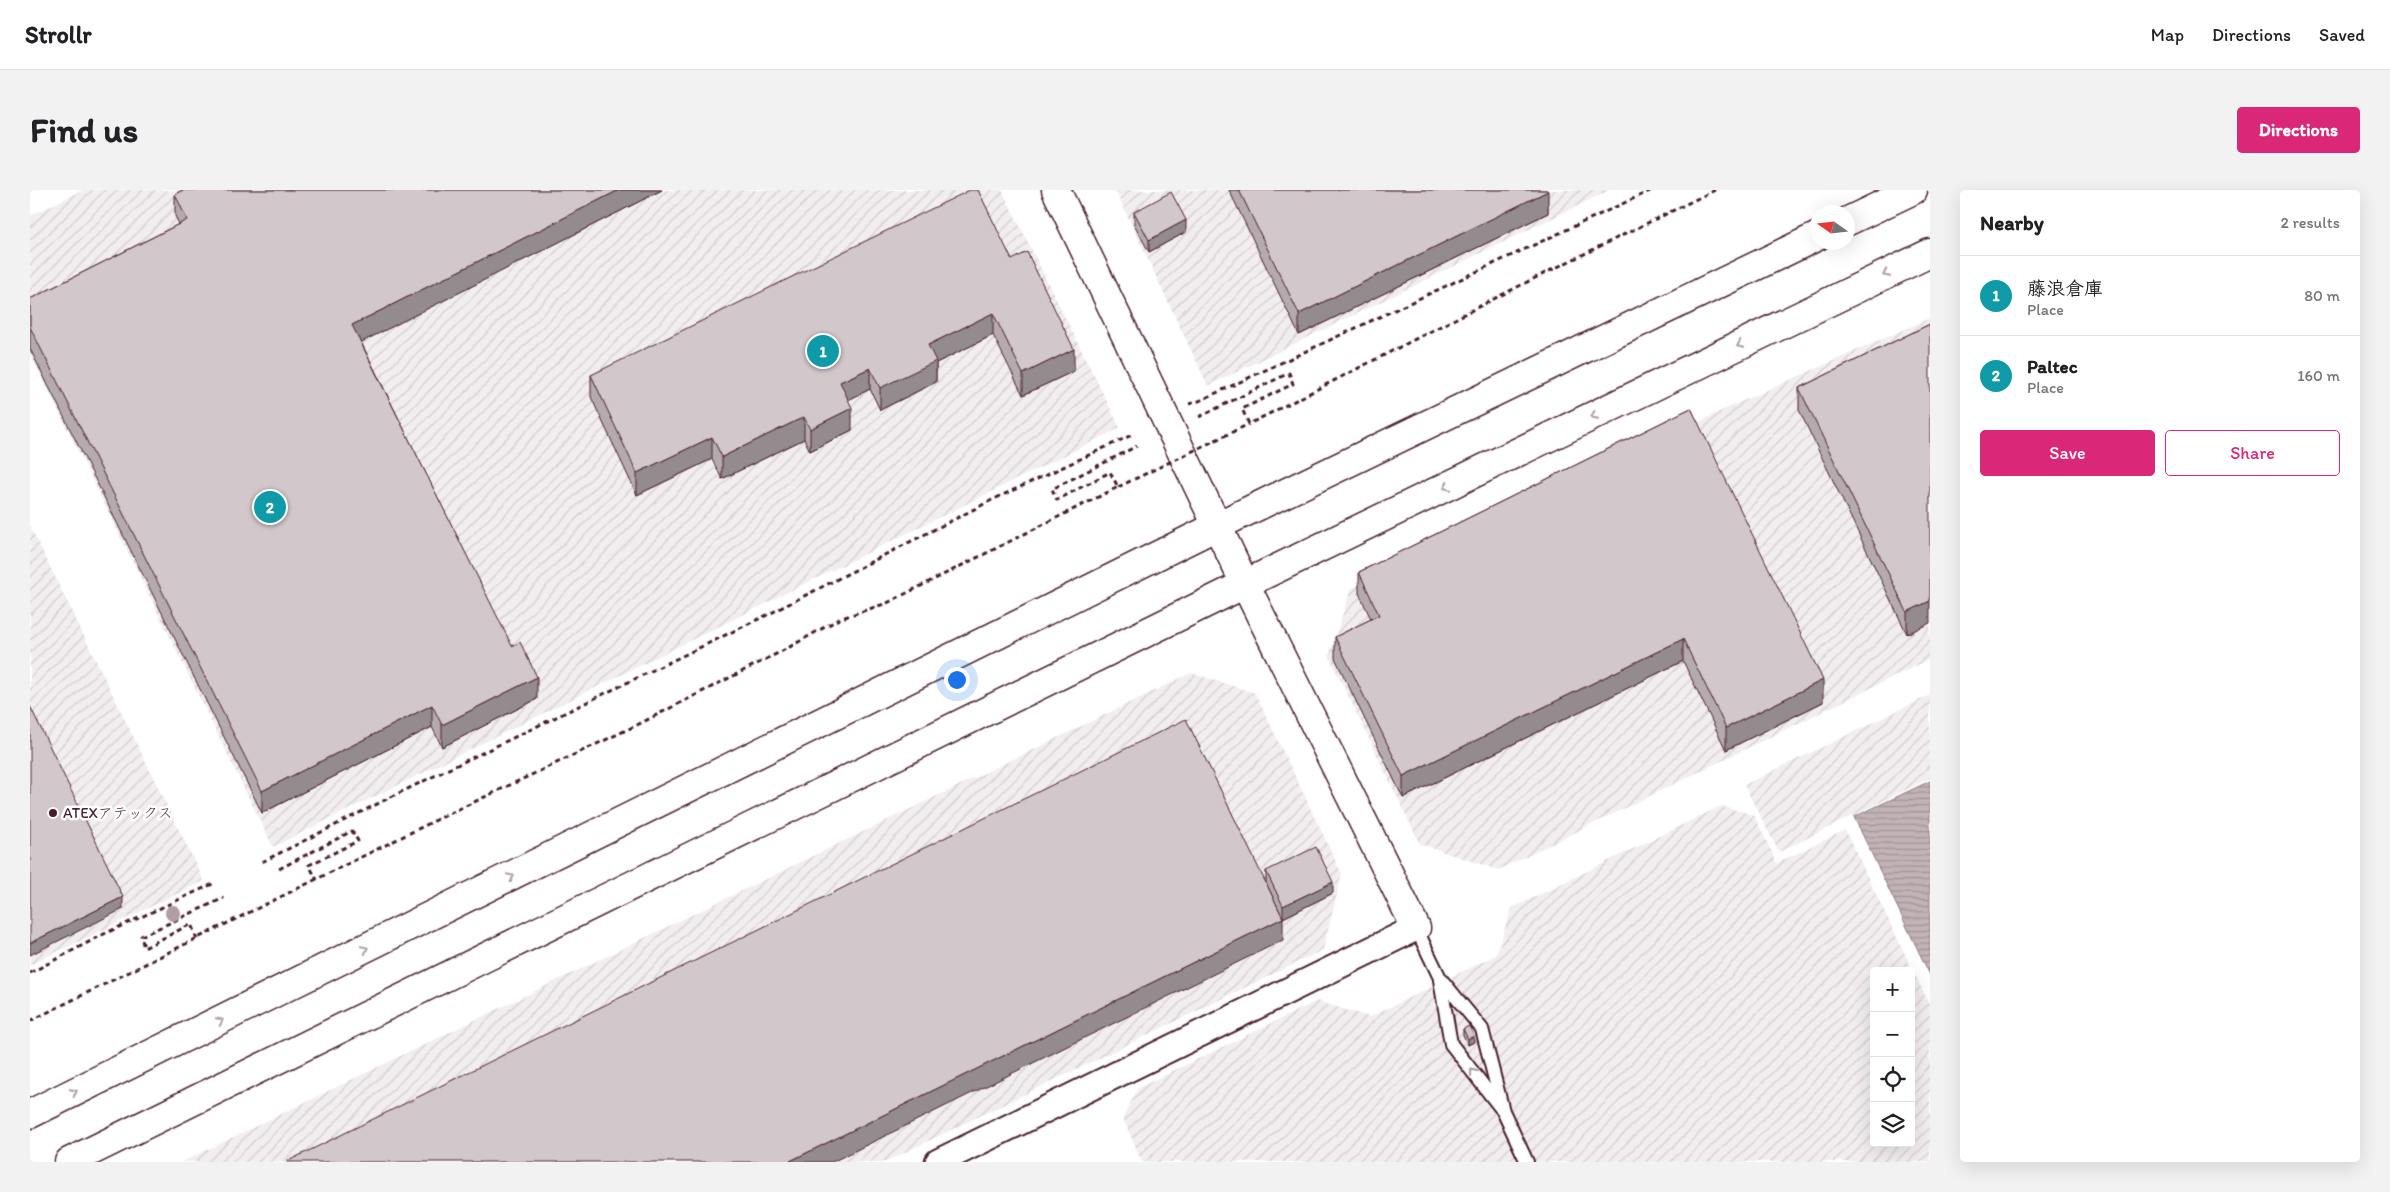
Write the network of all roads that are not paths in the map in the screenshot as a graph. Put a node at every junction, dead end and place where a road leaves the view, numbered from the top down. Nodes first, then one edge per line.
1 (1056, 190) edge
2 (1913, 190) edge
3 (1855, 219) edge
4 (1810, 240) edge
5 (1930, 253) edge
6 (1218, 524) junction
7 (1246, 584) junction
8 (1416, 928) junction
9 (1440, 978) junction
10 (1503, 1111) junction
11 (30, 1114) edge
12 (68, 1162) edge
13 (938, 1162) edge
14 (1527, 1162) edge

1 - 6 street
2 - 3 street
4 - 6 street
5 -> 7 street
6 - 7 street
11 -> 6 street
7 - 8 street
7 - 12 street
8 - 9 lane
8 - 13 street
9 - 10 lane
10 -> 9 lane
10 - 14 lane

